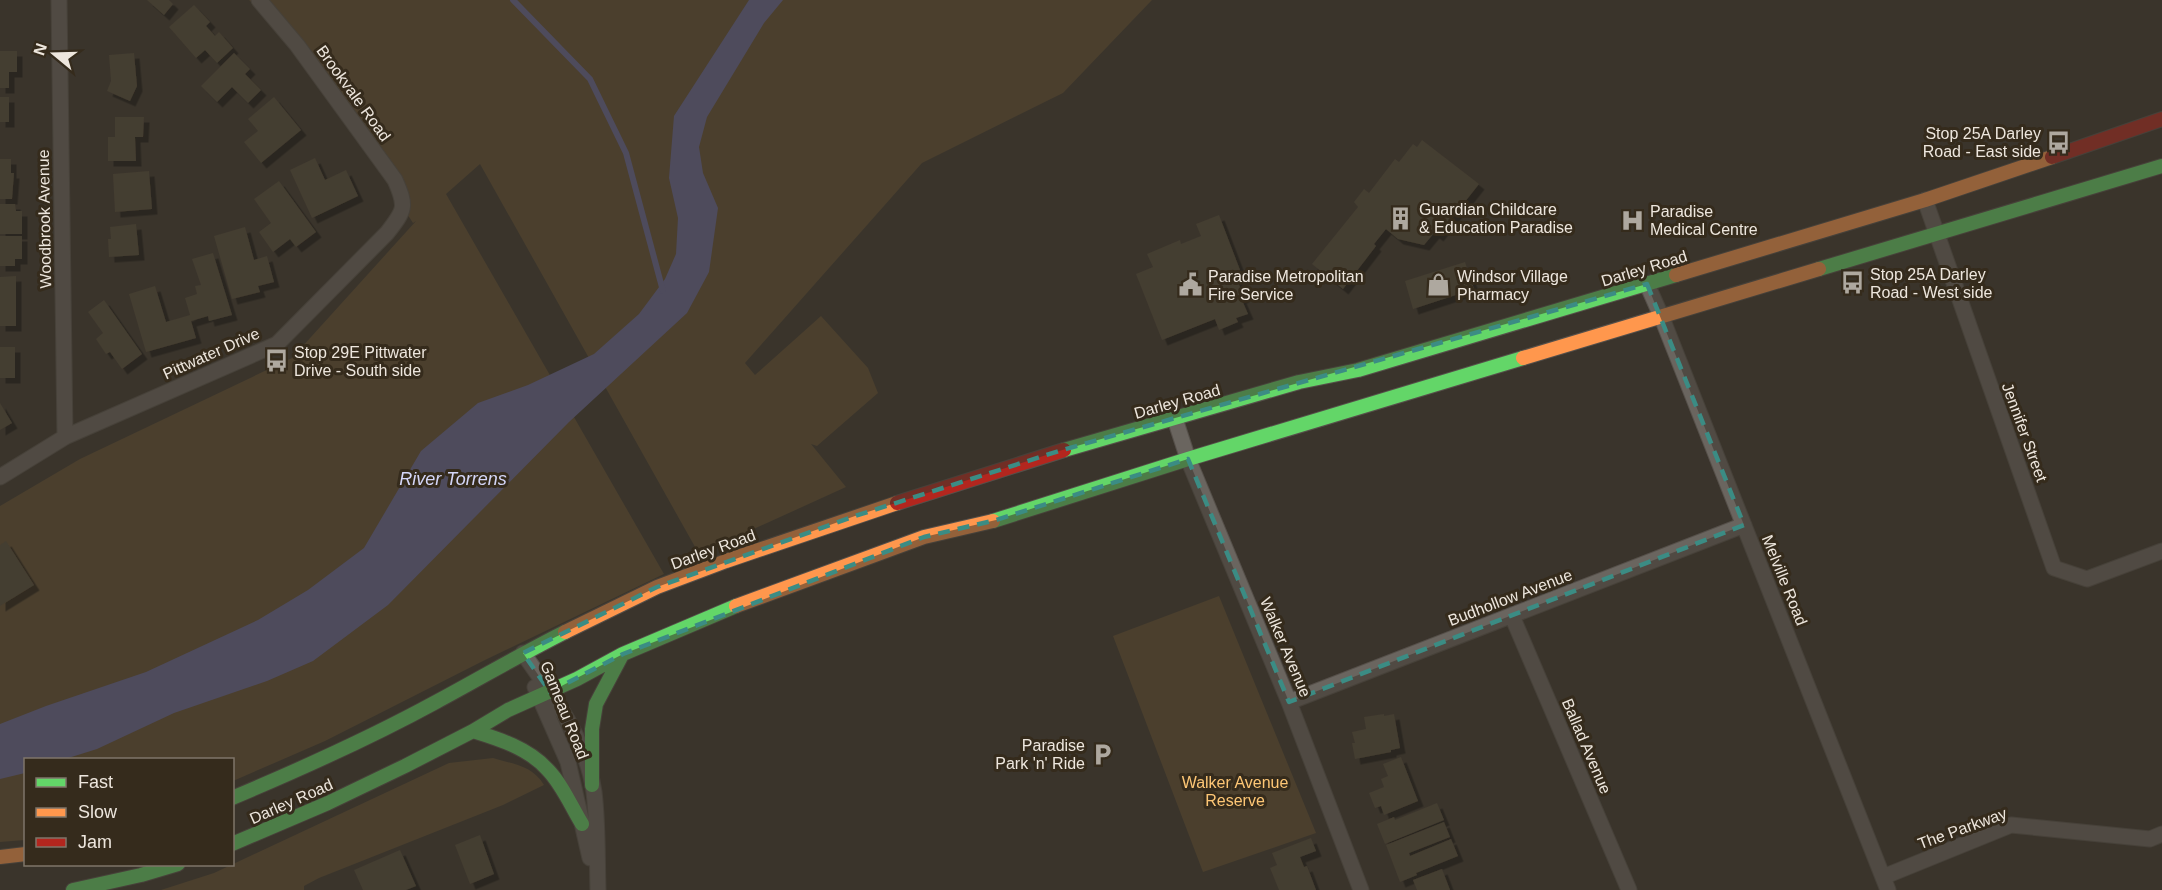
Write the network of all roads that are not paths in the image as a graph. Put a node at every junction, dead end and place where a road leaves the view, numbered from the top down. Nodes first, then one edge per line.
1 (59, 0) edge
2 (259, 0) edge
3 (2162, 118) edge
4 (2162, 166) edge
5 (1925, 200) junction
6 (400, 215) joint
7 (1936, 235) junction
8 (1647, 284) junction
9 (1662, 318) junction
10 (1174, 419) junction
11 (65, 437) junction
12 (1188, 459) junction
13 (0, 477) edge
14 (1744, 525) junction
15 (2162, 551) edge
16 (1512, 616) junction
17 (523, 653) junction
18 (623, 654) junction
19 (544, 694) junction
20 (1289, 702) junction
21 (473, 731) junction
22 (592, 785) junction
23 (234, 797) edge
24 (582, 824) junction
25 (2162, 834) edge
26 (234, 843) edge
27 (24, 854) edge
28 (0, 857) edge
29 (171, 866) edge
30 (1886, 883) edge
31 (74, 890) edge
32 (598, 890) edge
33 (1361, 890) edge
34 (1629, 890) edge

1 - 11 street, Woodbrook Avenue
2 - 6 street, Brookvale Road
3 - 5 main road, Darley Road
4 - 7 main road, Darley Road
5 - 7 street, Jennifer Street
5 - 8 main road, Darley Road
6 - 11 street, Pittwater Drive
7 - 9 main road, Darley Road
7 - 15 street, Jennifer Street
8 - 9 street, Melville Road
8 - 10 main road, Darley Road
9 - 12 main road, Darley Road
9 - 14 street, Melville Road
10 - 12 street, Walker Avenue
10 - 17 main road, Darley Road
11 - 13 street, Pittwater Drive
12 - 18 main road, Darley Road
12 - 20 street, Walker Avenue
14 - 16 street, Budhollow Avenue
14 - 30 street, Melville Road
16 - 20 street, Budhollow Avenue
16 - 34 street, Ballad Avenue
17 - 19 street, Gameau Road
17 - 23 main road, Darley Road
18 - 19 main road, Darley Road
18 - 22 main road
19 - 21 main road, Darley Road
19 - 22 street, Gameau Road
19 - 24 street, Gameau Road
20 - 33 street, Walker Avenue
21 - 24 main road
21 - 26 main road, Darley Road
22 - 32 street, Gameau Road
24 - 32 street, Gameau Road
25 - 30 street, The Parkway
27 - 28 main road
29 - 31 main road

